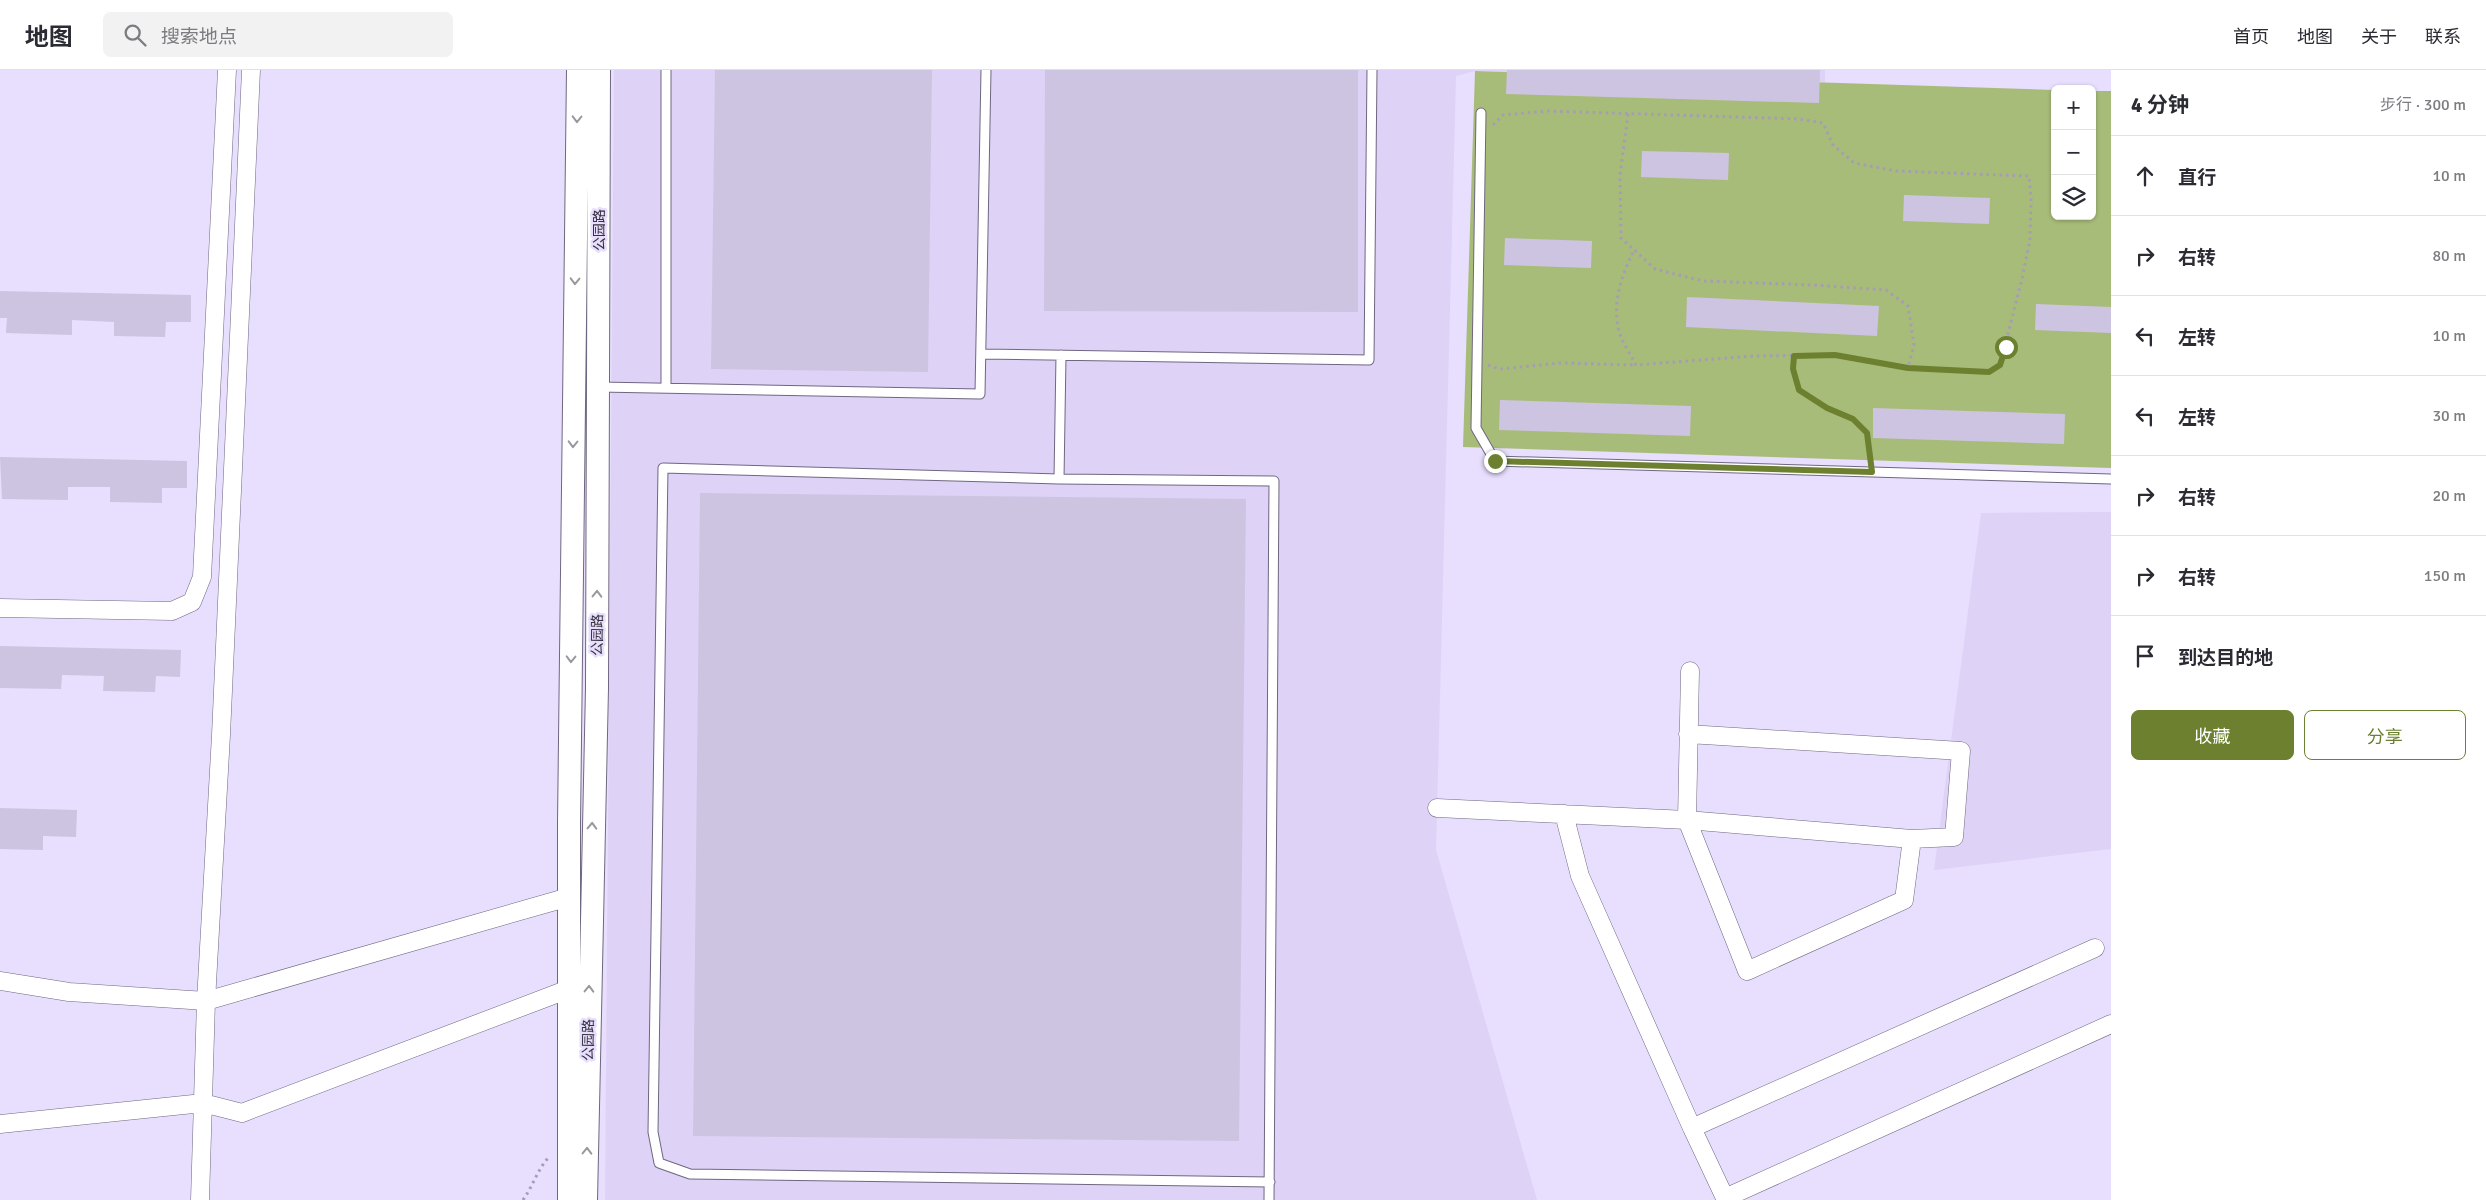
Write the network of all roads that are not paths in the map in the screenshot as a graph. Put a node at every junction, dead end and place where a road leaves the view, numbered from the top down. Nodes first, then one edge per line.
1 (227, 70) edge
2 (251, 70) edge
3 (578, 70) edge
4 (599, 70) edge
5 (666, 70) edge
6 (986, 70) edge
7 (1372, 70) edge
8 (1481, 113) dead end
9 (981, 354) junction
10 (1061, 356) junction
11 (598, 387) junction
12 (666, 388) junction
13 (1060, 479) junction
14 (2111, 479) edge
15 (0, 608) edge
16 (1690, 671) dead end
17 (1688, 734) junction
18 (1437, 808) dead end
19 (1564, 814) junction
20 (1687, 820) junction
21 (1912, 839) junction
22 (569, 897) junction
23 (2095, 948) dead end
24 (0, 982) edge
25 (569, 989) junction
26 (206, 1001) junction
27 (2111, 1024) edge
28 (203, 1103) junction
29 (0, 1124) edge
30 (1692, 1128) junction
31 (1270, 1182) junction
32 (1726, 1199) edge
33 (200, 1200) edge
34 (569, 1200) edge
35 (586, 1200) edge
36 (1269, 1200) edge

1 - 15 street
2 - 26 street
3 -> 22 street
4 - 11 street, 公园路
5 - 12 lane
6 - 9 lane
7 - 10 lane
8 - 14 lane
9 - 10 lane
9 - 12 lane
10 - 13 lane
11 - 12 lane
35 -> 11 street, 公园路
13 - 31 lane
13 - 31 lane
16 - 17 street
17 - 20 street
17 - 21 street
18 - 19 street
19 - 20 street
19 - 30 street
20 - 21 street
20 - 21 street
22 - 25 street
22 - 26 street
23 - 30 street
24 - 26 street
25 - 28 street
25 - 34 street
26 - 28 street
27 - 32 street
28 - 29 street
28 - 33 street
30 - 32 street
31 - 36 lane

